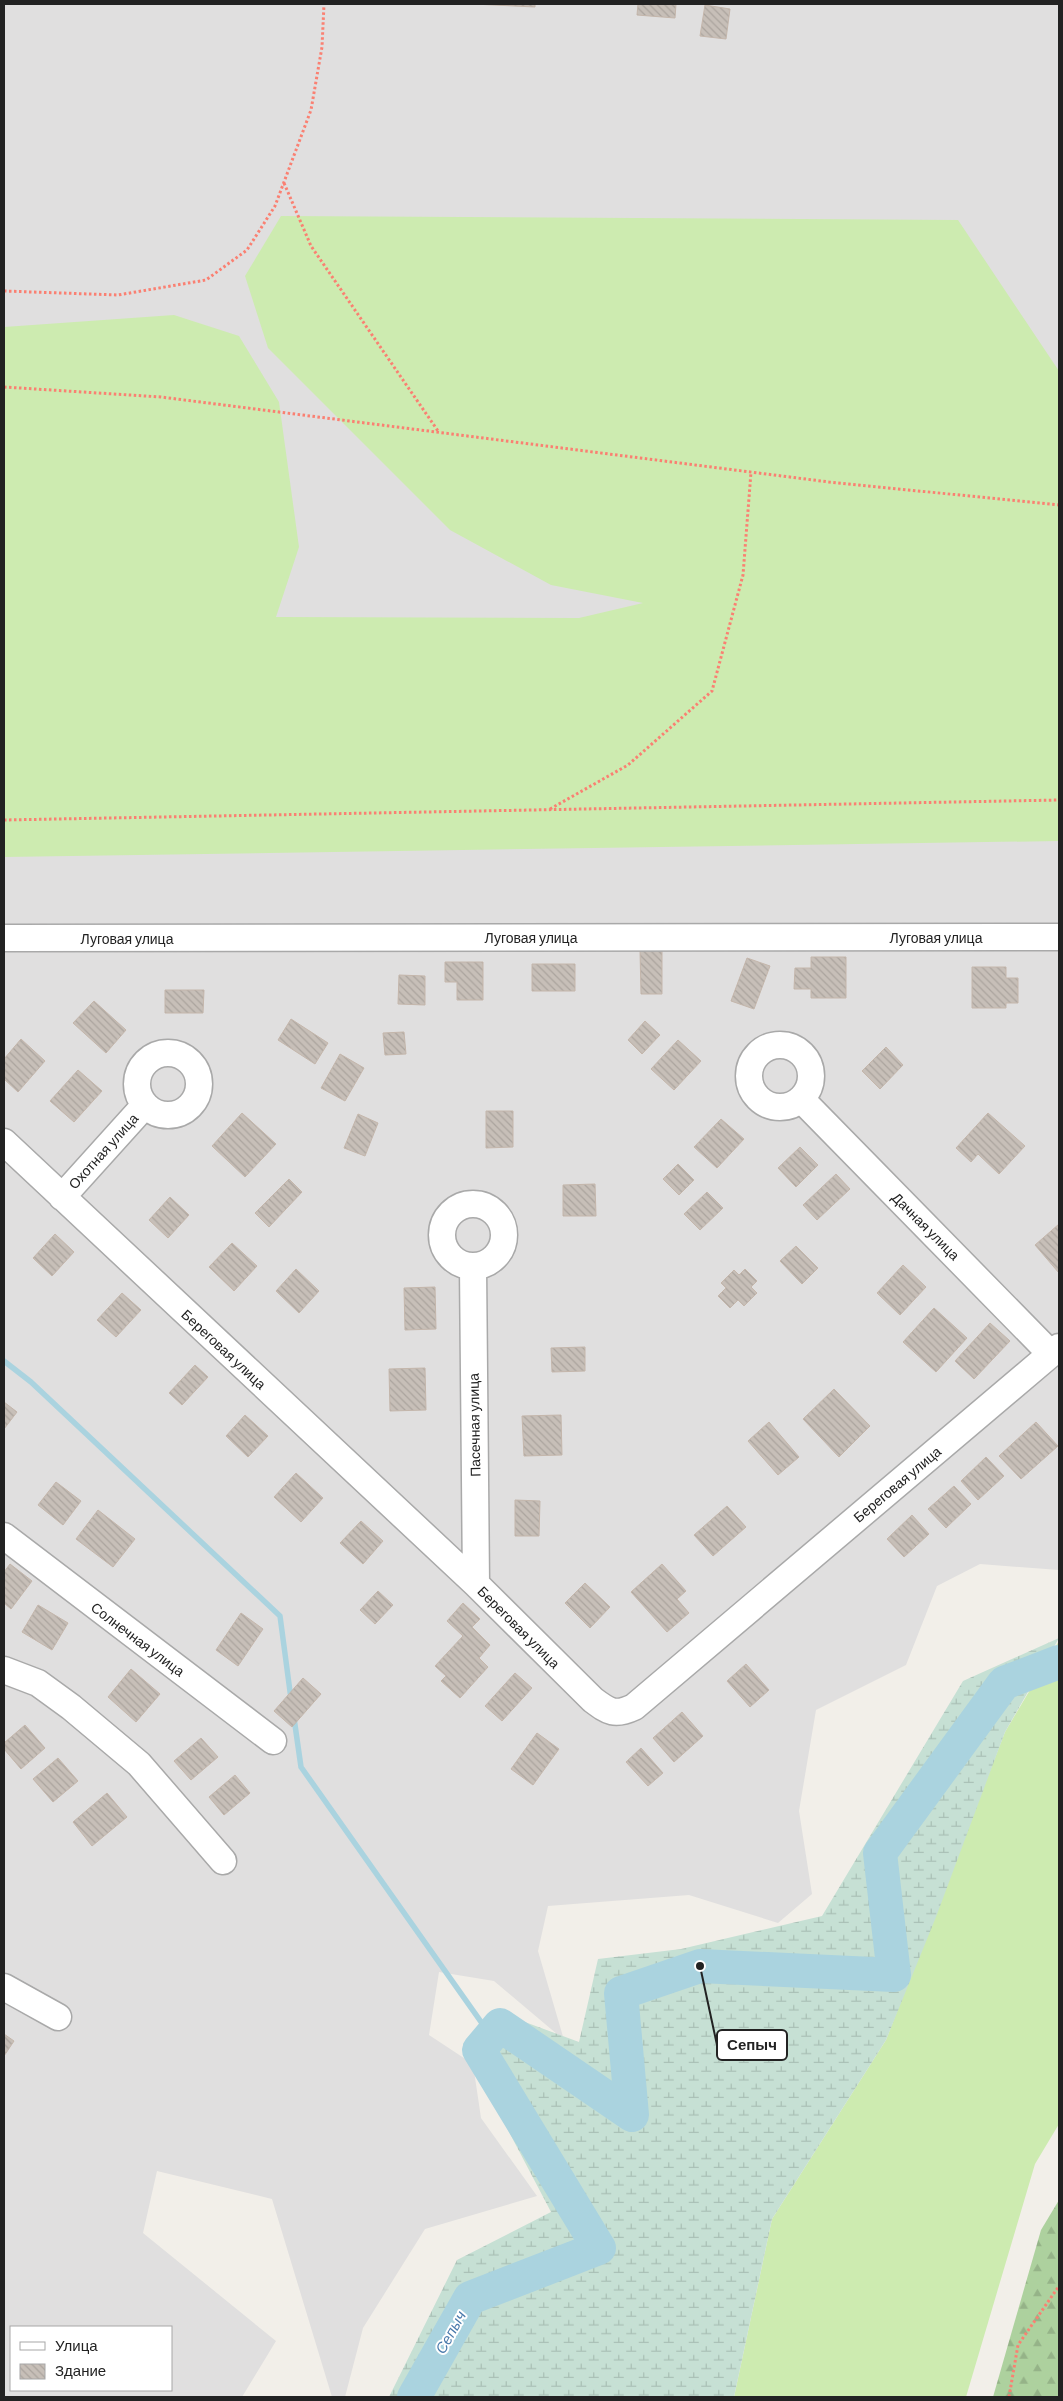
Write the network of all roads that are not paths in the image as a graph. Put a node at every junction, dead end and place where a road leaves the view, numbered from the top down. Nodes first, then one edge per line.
1 (1059, 937) edge
2 (4, 938) edge
3 (801, 1099) dead end
4 (145, 1105) dead end
5 (4, 1142) edge
6 (62, 1197) junction
7 (473, 1267) dead end
8 (1055, 1350) edge
9 (4, 1536) edge
10 (476, 1584) junction
11 (4, 1670) edge
12 (273, 1741) dead end
13 (223, 1861) dead end
14 (4, 1987) edge
15 (58, 2017) dead end

1 - 2 street, Луговая улица
3 - 8 street, Дачная улица
4 - 6 street, Охотная улица
5 - 6 street, Береговая улица
6 - 10 street, Береговая улица
7 - 10 street, Пасечная улица
8 - 10 street, Береговая улица
9 - 12 street, Солнечная улица
11 - 13 street
14 - 15 street

